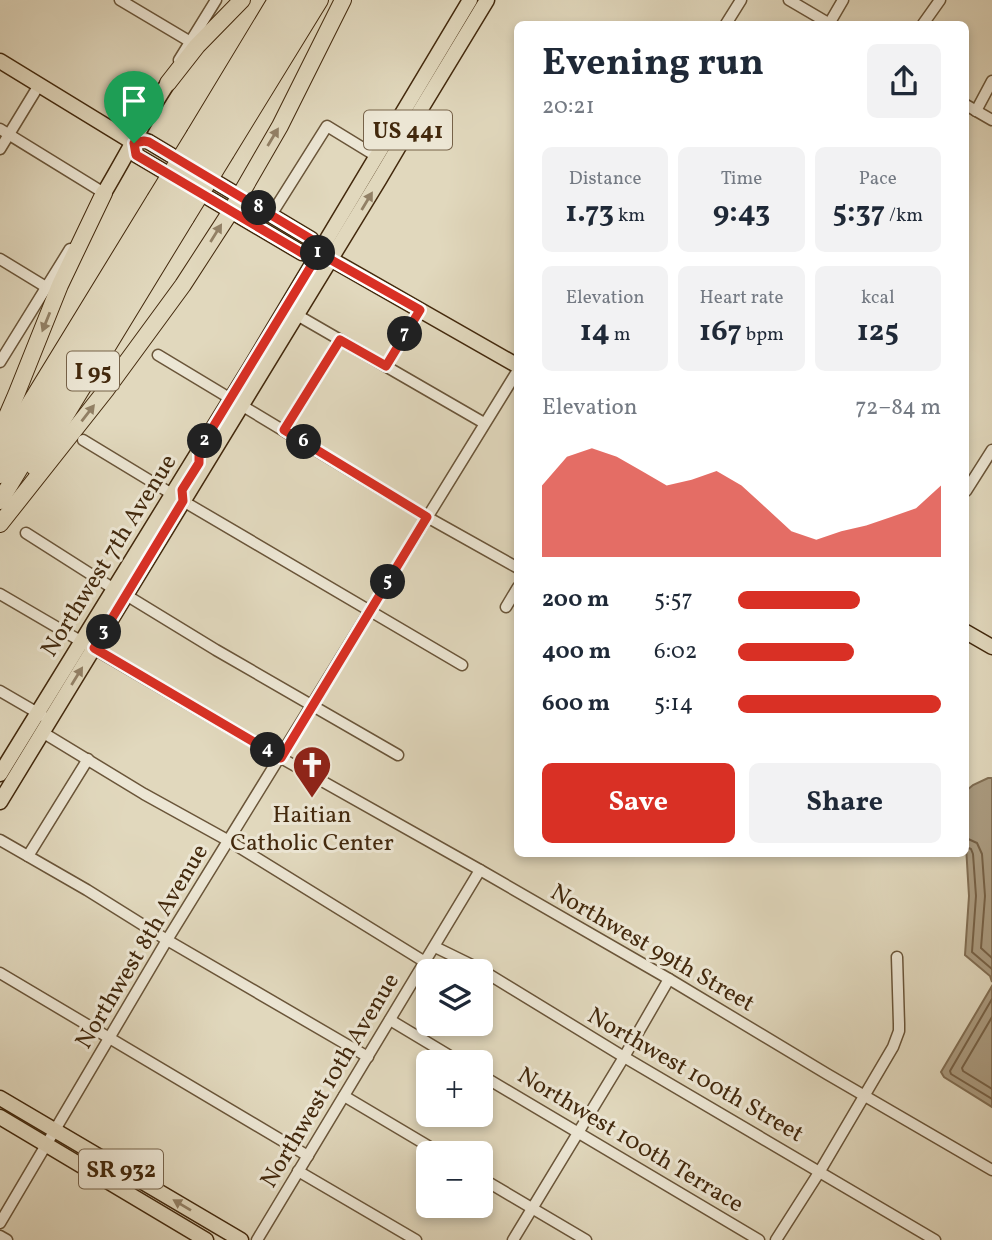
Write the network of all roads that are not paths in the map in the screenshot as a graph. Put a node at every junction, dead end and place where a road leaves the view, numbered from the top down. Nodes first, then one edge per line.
1 (120, 0) edge
2 (216, 0) edge
3 (242, 0) edge
4 (276, 0) edge
5 (291, 0) edge
6 (306, 0) edge
7 (320, 0) edge
8 (343, 0) edge
9 (487, 0) edge
10 (741, 0) edge
11 (789, 0) edge
12 (843, 0) edge
13 (940, 0) edge
14 (468, 4) edge
15 (728, 21) edge
16 (825, 21) edge
17 (832, 21) edge
18 (925, 21) edge
19 (189, 41) junction
20 (456, 53) junction
21 (0, 61) edge
22 (425, 75) junction
23 (992, 81) edge
24 (168, 83) junction
25 (39, 85) junction
26 (971, 108) edge
27 (992, 120) edge
28 (4, 132) edge
29 (405, 135) junction
30 (134, 143) junction
31 (211, 143) junction
32 (0, 149) edge
33 (376, 156) junction
34 (104, 193) junction
35 (235, 203) junction
36 (171, 209) junction
37 (271, 215) junction
38 (325, 256) junction
39 (0, 259) edge
40 (46, 287) junction
41 (420, 310) junction
42 (297, 315) junction
43 (340, 340) junction
44 (158, 355) dead end
45 (0, 362) edge
46 (386, 366) junction
47 (514, 366) edge
48 (514, 374) edge
49 (237, 402) junction
50 (484, 423) junction
51 (284, 430) junction
52 (0, 432) edge
53 (83, 440) dead end
54 (992, 450) edge
55 (0, 452) edge
56 (0, 475) edge
57 (969, 486) edge
58 (178, 497) junction
59 (0, 500) edge
60 (427, 517) junction
61 (0, 524) edge
62 (26, 533) dead end
63 (514, 566) edge
64 (120, 592) junction
65 (0, 594) edge
66 (514, 594) edge
67 (506, 607) dead end
68 (371, 610) junction
69 (969, 634) edge
70 (88, 645) junction
71 (992, 647) edge
72 (462, 665) dead end
73 (0, 691) edge
74 (313, 706) junction
75 (43, 722) junction
76 (398, 755) dead end
77 (281, 758) junction
78 (88, 759) junction
79 (3, 769) edge
80 (0, 789) edge
81 (0, 802) edge
82 (0, 840) edge
83 (229, 841) junction
84 (28, 856) junction
85 (480, 870) junction
86 (167, 940) junction
87 (435, 947) junction
88 (897, 957) dead end
89 (420, 959) edge
90 (427, 959) edge
91 (0, 973) edge
92 (416, 977) edge
93 (669, 979) junction
94 (390, 1020) junction
95 (109, 1038) junction
96 (440, 1050) edge
97 (368, 1057) junction
98 (624, 1057) junction
99 (493, 1082) edge
100 (864, 1095) junction
101 (344, 1096) junction
102 (0, 1098) edge
103 (0, 1117) edge
104 (54, 1129) junction
105 (579, 1133) junction
106 (420, 1141) edge
107 (45, 1144) junction
108 (308, 1156) junction
109 (992, 1170) edge
110 (298, 1171) junction
111 (820, 1171) junction
112 (493, 1185) edge
113 (533, 1209) junction
114 (0, 1223) edge
115 (0, 1236) edge
116 (7, 1240) edge
117 (206, 1240) edge
118 (241, 1240) edge
119 (257, 1240) edge
120 (416, 1240) edge
121 (513, 1240) edge
122 (586, 1240) edge
123 (759, 1240) edge
124 (776, 1240) edge
125 (935, 1240) edge

1 - 19 street
2 - 19 street
3 - 24 highway
4 - 31 highway, I 95
5 - 31 highway
6 - 31 highway
7 - 31 highway, I 95
35 -> 8 highway
9 - 20 main road, Northwest 7th Avenue / US 441
10 - 15 street
11 - 16 street
12 - 17 street
13 - 18 street
14 - 20 main road
14 - 22 main road, Northwest 7th Avenue / US 441
19 - 24 street
20 - 29 main road, Northwest 7th Avenue / US 441
21 - 25 main road
22 - 29 main road
22 - 33 main road, Northwest 7th Avenue / US 441
23 - 26 street
24 - 30 main road
25 - 28 street
25 - 30 main road
26 - 27 street
28 - 32 street
28 - 34 street
38 -> 29 main road, Northwest 7th Avenue / US 441
30 - 34 main road
30 - 35 main road
31 - 36 highway, I 95, bridge
31 - 36 highway, I 95, bridge
33 - 37 street
33 - 38 main road, Northwest 7th Avenue / US 441
34 - 40 street
34 -> 52 highway
35 - 37 main road
35 - 38 main road
61 -> 35 highway
36 - 55 highway, I 95
36 - 56 highway
36 - 59 highway
36 - 61 highway, I 95
37 - 38 main road
38 - 41 main road
38 - 42 main road, Northwest 7th Avenue / US 441
38 - 49 main road, Northwest 7th Avenue / US 441
39 - 40 street
40 - 45 street
41 - 46 street
41 - 47 main road
42 - 43 street
42 - 49 main road, Northwest 7th Avenue / US 441
43 - 46 street
43 - 51 street
44 - 49 street
46 - 50 street
48 - 50 street, Northwest 8th Avenue
49 - 51 street
49 - 58 main road, Northwest 7th Avenue / US 441
49 - 58 main road, Northwest 7th Avenue / US 441
50 - 60 street, Northwest 8th Avenue
51 - 60 street
53 - 58 street
54 - 57 street
58 - 64 main road, Northwest 7th Avenue / US 441
58 - 68 street
60 - 63 street
60 - 68 street, Northwest 8th Avenue
62 - 64 street
64 - 70 main road, Northwest 7th Avenue / US 441
64 - 74 street
65 - 70 street, Northwest 99th Street
66 - 67 street
68 - 72 street
68 - 74 street, Northwest 8th Avenue
69 - 71 main road
70 - 75 main road, Northwest 7th Avenue / US 441
70 - 77 street, Northwest 99th Street
73 - 75 street
74 - 76 street
74 - 77 street, Northwest 8th Avenue
75 - 78 street
75 - 79 main road, Northwest 7th Avenue / US 441
75 - 81 main road, Northwest 7th Avenue / US 441
77 - 83 street, Northwest 8th Avenue
77 - 85 street, Northwest 99th Street
78 - 83 street
78 - 84 street
79 - 80 main road, Northwest 7th Avenue
82 - 84 street
83 - 86 street, Northwest 8th Avenue
83 - 89 street
84 - 86 street
85 - 87 street, Northwest 10th Avenue
85 - 93 street, Northwest 99th Street
86 - 95 street, Northwest 8th Avenue
86 - 97 street
87 - 90 street, Northwest 10th Avenue
87 - 98 street, Northwest 100th Street
88 - 100 street
91 - 95 street
92 - 94 street, Northwest 10th Avenue
93 - 98 street
93 - 100 street, Northwest 99th Street
94 - 96 street
94 - 97 street, Northwest 10th Avenue
95 - 104 street, Northwest 8th Avenue
95 - 108 street
97 - 101 street, Northwest 10th Avenue
98 - 105 street
98 - 111 street, Northwest 100th Street
99 - 105 street, Northwest 100th Terrace
100 - 109 street, Northwest 99th Street
100 - 111 street
101 - 106 street
101 - 108 street, Northwest 10th Avenue
102 - 104 main road, SR 932
103 - 107 main road, SR 932
104 - 107 street, Northwest 8th Avenue
118 -> 104 main road, SR 932
105 - 113 street
105 - 123 street, Northwest 100th Terrace
107 - 114 street, Northwest 8th Avenue
107 - 117 main road, SR 932
108 - 110 street, Northwest 10th Avenue
110 - 119 street, Northwest 10th Avenue
110 - 120 street
111 - 124 street
111 - 125 street, Northwest 100th Street
112 - 113 street
113 - 121 street
113 - 122 street
115 - 116 street

